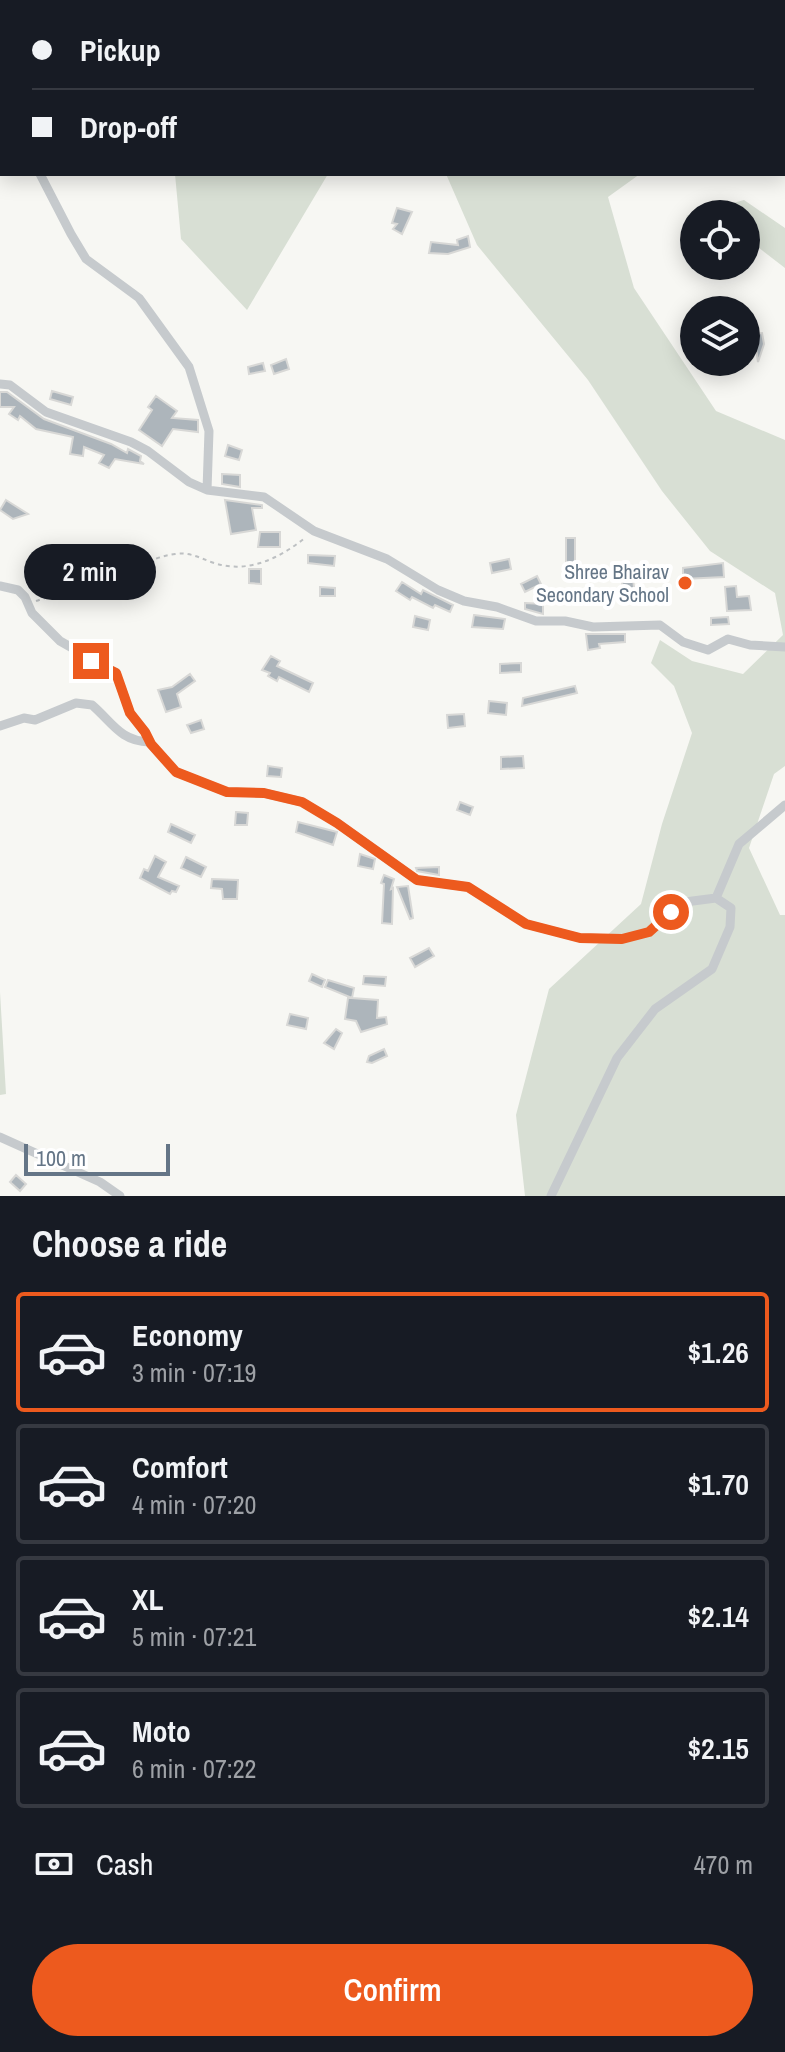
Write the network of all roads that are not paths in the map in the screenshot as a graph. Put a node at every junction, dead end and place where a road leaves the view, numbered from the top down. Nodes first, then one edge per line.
1 (41, 176) edge
2 (0, 384) edge
3 (207, 490) junction
4 (0, 586) edge
5 (785, 647) edge
6 (0, 726) edge
7 (151, 744) junction
8 (785, 805) edge
9 (716, 898) junction
10 (0, 1137) edge
11 (120, 1196) edge
12 (551, 1196) edge

1 - 3 street
2 - 3 street
3 - 5 street
4 - 7 street
6 - 7 street
7 - 9 street
8 - 9 street
9 - 12 street
10 - 11 street

